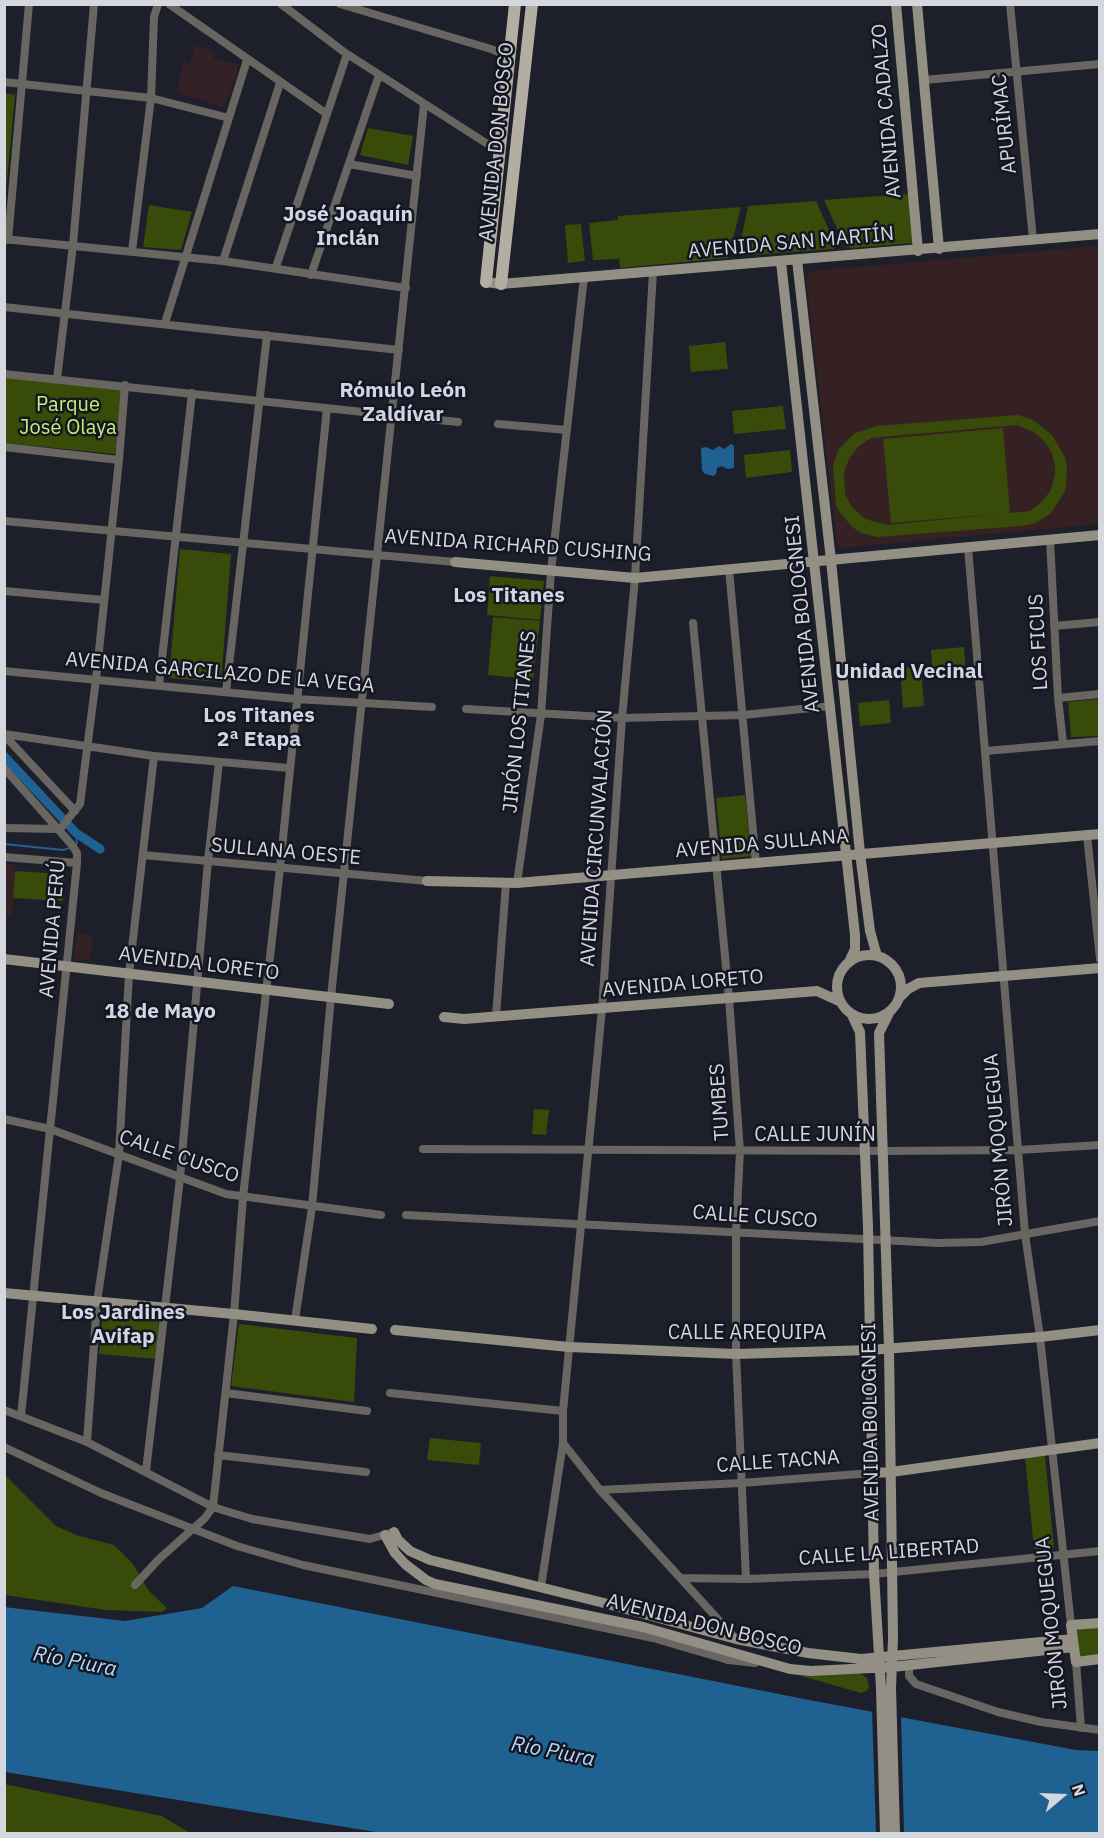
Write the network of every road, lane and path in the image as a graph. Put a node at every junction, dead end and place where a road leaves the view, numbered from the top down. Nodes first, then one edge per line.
1 (29, 4) edge
2 (94, 4) edge
3 (158, 4) edge
4 (169, 4) edge
5 (281, 4) edge
6 (340, 4) edge
7 (515, 4) edge
8 (532, 4) edge
9 (896, 4) edge
10 (917, 4) edge
11 (1010, 4) edge
12 (346, 54) junction
13 (509, 57) junction
14 (247, 60) junction
15 (1100, 64) edge
16 (1016, 71) junction
17 (379, 75) junction
18 (924, 80) junction
19 (4, 82) edge
20 (280, 83) junction
21 (22, 84) junction
22 (85, 91) junction
23 (151, 98) junction
24 (424, 104) junction
25 (327, 114) junction
26 (229, 118) junction
27 (500, 152) junction
28 (349, 164) junction
29 (417, 176) junction
30 (1100, 234) edge
31 (6, 239) edge
32 (1033, 240) junction
33 (73, 245) junction
34 (939, 249) junction
35 (132, 251) junction
36 (918, 251) junction
37 (185, 256) junction
38 (797, 260) junction
39 (223, 261) junction
40 (781, 262) junction
41 (276, 267) junction
42 (653, 272) junction
43 (311, 275) junction
44 (584, 278) junction
45 (486, 282) joint
46 (501, 284) junction
47 (406, 288) junction
48 (4, 307) edge
49 (65, 313) junction
50 (165, 323) junction
51 (267, 335) junction
52 (399, 350) junction
53 (4, 374) edge
54 (57, 378) junction
55 (125, 385) junction
56 (192, 393) junction
57 (258, 400) junction
58 (327, 408) junction
59 (392, 415) junction
60 (458, 422) dead end
61 (498, 424) dead end
62 (567, 430) junction
63 (4, 447) edge
64 (119, 460) junction
65 (4, 521) edge
66 (111, 532) junction
67 (1100, 535) edge
68 (176, 538) junction
69 (1050, 539) junction
70 (242, 543) junction
71 (968, 547) junction
72 (312, 548) junction
73 (379, 554) junction
74 (831, 560) junction
75 (455, 561) joint
76 (815, 561) junction
77 (729, 569) junction
78 (551, 571) junction
79 (635, 578) junction
80 (4, 591) edge
81 (104, 600) junction
82 (1100, 622) edge
83 (693, 623) dead end
84 (1054, 626) junction
85 (4, 671) edge
86 (96, 679) junction
87 (159, 685) junction
88 (226, 692) junction
89 (1100, 694) edge
90 (1058, 698) junction
91 (296, 699) junction
92 (363, 703) junction
93 (831, 706) junction
94 (432, 707) dead end
95 (466, 709) dead end
96 (541, 714) junction
97 (743, 715) junction
98 (703, 717) junction
99 (622, 718) junction
100 (4, 734) edge
101 (1100, 741) edge
102 (1063, 743) junction
103 (87, 745) junction
104 (986, 752) junction
105 (154, 756) junction
106 (219, 762) junction
107 (4, 768) edge
108 (290, 768) junction
109 (73, 814) junction
110 (61, 827) junction
111 (4, 828) edge
112 (1100, 834) edge
113 (1087, 835) junction
114 (993, 843) junction
115 (860, 853) junction
116 (847, 854) junction
117 (143, 855) junction
118 (4, 857) edge
119 (208, 861) junction
120 (77, 863) junction
121 (756, 864) junction
122 (716, 867) junction
123 (280, 868) junction
124 (345, 874) junction
125 (612, 875) junction
126 (427, 881) joint
127 (511, 883) junction
128 (878, 956) junction
129 (4, 959) edge
130 (1100, 959) edge
131 (849, 962) junction
132 (67, 967) junction
133 (1100, 968) edge
134 (898, 973) junction
135 (129, 974) junction
136 (840, 974) junction
137 (1005, 975) junction
138 (196, 982) junction
139 (919, 983) junction
140 (265, 990) junction
141 (817, 991) junction
142 (331, 997) junction
143 (900, 997) junction
144 (729, 998) junction
145 (840, 1002) junction
146 (389, 1004) dead end
147 (602, 1009) junction
148 (889, 1013) junction
149 (852, 1015) junction
150 (496, 1016) junction
151 (444, 1017) dead end
152 (4, 1119) edge
153 (50, 1129) junction
154 (1100, 1145) edge
155 (423, 1149) dead end
156 (1018, 1150) junction
157 (588, 1151) junction
158 (740, 1151) junction
159 (865, 1151) junction
160 (882, 1151) junction
161 (119, 1154) junction
162 (180, 1178) junction
163 (243, 1197) junction
164 (312, 1207) junction
165 (381, 1215) dead end
166 (406, 1215) dead end
167 (1100, 1221) edge
168 (582, 1223) junction
169 (736, 1232) junction
170 (1025, 1234) junction
171 (868, 1241) junction
172 (885, 1242) junction
173 (4, 1293) edge
174 (33, 1296) junction
175 (97, 1302) junction
176 (165, 1308) junction
177 (234, 1314) junction
178 (295, 1320) junction
179 (372, 1329) dead end
180 (1100, 1329) edge
181 (395, 1330) dead end
182 (1040, 1337) junction
183 (569, 1347) junction
184 (889, 1349) junction
185 (870, 1350) junction
186 (736, 1354) junction
187 (226, 1393) junction
188 (390, 1393) dead end
189 (4, 1410) edge
190 (367, 1411) dead end
191 (563, 1411) junction
192 (21, 1416) junction
193 (87, 1442) junction
194 (563, 1443) junction
195 (1100, 1443) edge
196 (4, 1447) edge
197 (1051, 1449) junction
198 (219, 1455) junction
199 (146, 1471) junction
200 (366, 1472) dead end
201 (891, 1472) junction
202 (872, 1473) junction
203 (741, 1483) junction
204 (600, 1490) junction
205 (213, 1507) junction
206 (191, 1530) junction
207 (389, 1533) junction
208 (1100, 1551) edge
209 (1063, 1555) junction
210 (891, 1572) junction
211 (874, 1574) junction
212 (681, 1578) junction
213 (746, 1579) junction
214 (135, 1585) dead end
215 (541, 1587) junction
216 (1100, 1623) edge
217 (1071, 1625) junction
218 (736, 1639) junction
219 (1073, 1643) junction
220 (1100, 1659) edge
221 (879, 1662) junction
222 (892, 1662) junction
223 (1076, 1662) junction
224 (909, 1665) junction
225 (776, 1666) junction
226 (886, 1688) junction
227 (1082, 1728) junction
228 (1100, 1730) edge
229 (885, 1833) edge
230 (895, 1833) edge

1 - 21 street
2 - 22 street
3 - 23 street
4 - 14 street
5 - 12 street
6 - 13 street
7 - 13 main road, AVENIDA DON BOSCO
8 - 46 main road, AVENIDA DON BOSCO
9 - 36 main road, AVENIDA CADALZO
10 - 18 main road, AVENIDA CADALZO
11 - 16 street, APURÍMAC
12 - 17 street
12 - 25 street
13 - 27 main road, AVENIDA DON BOSCO
14 - 20 street
14 - 26 street
15 - 16 street
16 - 18 street
16 - 32 street, APURÍMAC
17 - 24 street
17 - 28 street
18 - 34 main road, AVENIDA CADALZO
19 - 21 street
20 - 25 street
20 - 39 street
21 - 22 street
21 - 31 street
22 - 23 street
22 - 33 street
23 - 26 street
23 - 35 street
24 - 27 street
24 - 29 street
25 - 41 street
26 - 37 street
27 - 45 main road, AVENIDA DON BOSCO
28 - 29 street
28 - 43 street
29 - 47 street
30 - 32 main road, AVENIDA SAN MARTÍN
31 - 33 street
32 - 34 main road, AVENIDA SAN MARTÍN
33 - 35 street
33 - 49 street
34 - 36 main road, AVENIDA SAN MARTÍN
35 - 37 street
36 - 38 main road, AVENIDA SAN MARTÍN
37 - 39 street
37 - 50 street
38 - 40 main road, AVENIDA SAN MARTÍN
38 - 74 main road, AVENIDA BOLOGNESI
39 - 41 street
40 - 42 main road, AVENIDA SAN MARTÍN
40 - 76 main road, AVENIDA BOLOGNESI
41 - 43 street
42 - 44 main road, AVENIDA SAN MARTÍN
42 - 79 street, AVENIDA CIRCUNVALACIÓN
43 - 47 street
44 - 46 main road, AVENIDA SAN MARTÍN
44 - 62 street, JIRÓN LOS TITANES
45 - 46 main road, AVENIDA SAN MARTÍN
47 - 52 street
48 - 49 street
49 - 50 street
49 - 54 street
50 - 51 street
51 - 52 street
51 - 57 street
52 - 59 street
53 - 54 street
54 - 55 street
55 - 56 street
55 - 64 street
56 - 57 street
56 - 68 street
57 - 58 street
57 - 70 street
58 - 59 street
58 - 72 street
59 - 60 street
59 - 73 street
61 - 62 street
62 - 78 street, JIRÓN LOS TITANES
63 - 64 street
64 - 66 street
65 - 66 street, AVENIDA RICHARD CUSHING
66 - 68 street, AVENIDA RICHARD CUSHING
66 - 81 street
67 - 69 main road, AVENIDA RICHARD CUSHING
68 - 70 street, AVENIDA RICHARD CUSHING
68 - 87 street
69 - 71 main road, AVENIDA RICHARD CUSHING
69 - 84 street, LOS FICUS
70 - 72 street, AVENIDA RICHARD CUSHING
70 - 88 street
71 - 74 main road, AVENIDA RICHARD CUSHING
71 - 104 street, JIRÓN MOQUEGUA
72 - 73 street, AVENIDA RICHARD CUSHING
72 - 91 street
73 - 75 street, AVENIDA RICHARD CUSHING
73 - 92 street
74 - 76 main road, AVENIDA RICHARD CUSHING
74 - 115 main road, AVENIDA BOLOGNESI
75 - 78 main road, AVENIDA RICHARD CUSHING
76 - 77 main road, AVENIDA RICHARD CUSHING
76 - 93 main road, AVENIDA BOLOGNESI
77 - 79 main road, AVENIDA RICHARD CUSHING
77 - 97 street
78 - 79 main road, AVENIDA RICHARD CUSHING
78 - 96 street, JIRÓN LOS TITANES
79 - 99 street, AVENIDA CIRCUNVALACIÓN
80 - 81 street
81 - 86 street
82 - 84 street
83 - 98 street, TUMBES
84 - 90 street, LOS FICUS
85 - 86 street, AVENIDA GARCILAZO DE LA VEGA
86 - 87 street, AVENIDA GARCILAZO DE LA VEGA
86 - 103 street
87 - 88 street, AVENIDA GARCILAZO DE LA VEGA
88 - 91 street, AVENIDA GARCILAZO DE LA VEGA
89 - 90 street
90 - 102 street, LOS FICUS
91 - 92 street, AVENIDA GARCILAZO DE LA VEGA
91 - 108 street
92 - 94 street, AVENIDA GARCILAZO DE LA VEGA
92 - 124 street
93 - 97 street
93 - 116 main road, AVENIDA BOLOGNESI
95 - 96 street
96 - 99 street
96 - 127 street, JIRÓN LOS TITANES
97 - 98 street
97 - 121 street
98 - 99 street
98 - 122 street, TUMBES
99 - 125 street, AVENIDA CIRCUNVALACIÓN
100 - 103 street
100 - 109 street
101 - 102 street
102 - 104 street
103 - 105 street
103 - 109 street
104 - 114 street, JIRÓN MOQUEGUA
105 - 106 street
105 - 117 street
106 - 108 street
106 - 119 street
107 - 110 street, AVENIDA PERÚ
108 - 123 street
109 - 110 street
110 - 111 street
110 - 120 street, AVENIDA PERÚ
112 - 113 main road, AVENIDA SULLANA
113 - 114 main road, AVENIDA SULLANA
113 - 130 street
114 - 115 main road, AVENIDA SULLANA
114 - 137 street, JIRÓN MOQUEGUA
115 - 116 main road, AVENIDA SULLANA
115 - 128 main road, AVENIDA BOLOGNESI
116 - 121 main road, AVENIDA SULLANA
116 - 131 main road, AVENIDA BOLOGNESI
117 - 119 street, SULLANA OESTE
117 - 135 street
118 - 120 street
119 - 123 street, SULLANA OESTE
119 - 138 street
120 - 132 street, AVENIDA PERÚ
121 - 122 main road, AVENIDA SULLANA
122 - 125 main road, AVENIDA SULLANA
122 - 144 street, TUMBES
123 - 124 street, SULLANA OESTE
123 - 140 street
124 - 126 street, SULLANA OESTE
124 - 142 street
125 - 127 main road, AVENIDA SULLANA
125 - 147 street, AVENIDA CIRCUNVALACIÓN
126 - 127 main road, AVENIDA SULLANA
127 - 150 street, JIRÓN LOS TITANES
128 - 131 main road
128 - 134 main road
129 - 132 main road, AVENIDA LORETO
131 - 136 main road
132 - 135 main road, AVENIDA LORETO
132 - 153 street, AVENIDA PERÚ
133 - 137 main road
134 - 139 main road
134 - 143 main road
135 - 138 main road, AVENIDA LORETO
135 - 161 street
136 - 141 main road
136 - 145 main road
137 - 139 main road
137 - 156 street, JIRÓN MOQUEGUA
138 - 140 main road, AVENIDA LORETO
138 - 162 street
139 - 143 main road
140 - 142 main road, AVENIDA LORETO
140 - 163 street
141 - 144 main road, AVENIDA LORETO
141 - 145 main road
142 - 146 main road, AVENIDA LORETO
142 - 164 street
143 - 148 main road
144 - 147 main road, AVENIDA LORETO
144 - 158 street, TUMBES
145 - 149 main road
147 - 150 main road, AVENIDA LORETO
147 - 157 street, AVENIDA CIRCUNVALACIÓN
148 - 149 main road
148 - 160 main road, AVENIDA BOLOGNESI
149 - 159 main road, AVENIDA BOLOGNESI
150 - 151 main road, AVENIDA LORETO
152 - 153 street, CALLE CUSCO
153 - 161 street, CALLE CUSCO
153 - 174 street, AVENIDA PERÚ
154 - 156 street, CALLE JUNÍN
155 - 157 street, CALLE JUNÍN
156 - 160 street, CALLE JUNÍN
156 - 170 street, JIRÓN MOQUEGUA
157 - 158 street, CALLE JUNÍN
157 - 168 street, AVENIDA CIRCUNVALACIÓN
158 - 159 street, CALLE JUNÍN
158 - 169 street, TUMBES
159 - 160 street, CALLE JUNÍN
159 - 171 main road, AVENIDA BOLOGNESI
160 - 172 main road, AVENIDA BOLOGNESI
161 - 162 street, CALLE CUSCO
161 - 175 street
162 - 163 street, CALLE CUSCO
162 - 176 street
163 - 164 street, CALLE CUSCO
163 - 177 street
164 - 165 street, CALLE CUSCO
164 - 178 street
166 - 168 street, CALLE CUSCO
167 - 170 street, CALLE CUSCO
168 - 169 street, CALLE CUSCO
168 - 183 street, AVENIDA CIRCUNVALACIÓN
169 - 171 street, CALLE CUSCO
169 - 186 street, TUMBES
170 - 172 street, CALLE CUSCO
170 - 182 street, JIRÓN MOQUEGUA
171 - 172 street, CALLE CUSCO
171 - 185 main road, AVENIDA BOLOGNESI
172 - 184 main road, AVENIDA BOLOGNESI
173 - 174 main road
174 - 175 main road
174 - 192 street, AVENIDA PERÚ
175 - 176 main road
175 - 193 street
176 - 177 main road
176 - 199 street
177 - 178 main road
177 - 187 street
178 - 179 main road
180 - 182 main road, CALLE AREQUIPA
181 - 183 main road, CALLE AREQUIPA
182 - 184 main road, CALLE AREQUIPA
182 - 197 street, JIRÓN MOQUEGUA
183 - 186 main road, CALLE AREQUIPA
183 - 191 street, AVENIDA CIRCUNVALACIÓN
184 - 185 main road, CALLE AREQUIPA
184 - 201 main road, AVENIDA BOLOGNESI
185 - 186 main road, CALLE AREQUIPA
185 - 202 main road, AVENIDA BOLOGNESI
186 - 203 street, TUMBES
187 - 190 street
187 - 198 street
188 - 191 street
189 - 192 street
191 - 194 street, AVENIDA CIRCUNVALACIÓN
192 - 193 street
193 - 199 street
194 - 204 street
194 - 215 street, AVENIDA CIRCUNVALACIÓN
195 - 197 main road, CALLE TACNA
196 - 206 street
197 - 201 main road, CALLE TACNA
197 - 209 street, JIRÓN MOQUEGUA
198 - 200 street
198 - 205 street
199 - 205 street
201 - 202 main road, CALLE TACNA
201 - 210 main road, AVENIDA BOLOGNESI
202 - 203 street, CALLE TACNA
202 - 211 main road, AVENIDA BOLOGNESI
203 - 204 street, CALLE TACNA
203 - 213 street, TUMBES
204 - 212 street
205 - 206 street
205 - 207 street
206 - 214 street
206 - 225 street
207 - 215 main road, AVENIDA DON BOSCO
207 - 225 main road, AVENIDA DON BOSCO
208 - 209 street, CALLE LA LIBERTAD
209 - 210 street, CALLE LA LIBERTAD
209 - 217 street, JIRÓN MOQUEGUA
210 - 211 street, CALLE LA LIBERTAD
210 - 222 main road, AVENIDA BOLOGNESI
211 - 213 street, CALLE LA LIBERTAD
211 - 221 main road, AVENIDA BOLOGNESI
212 - 213 street, CALLE LA LIBERTAD
212 - 218 street
215 - 218 main road, AVENIDA DON BOSCO
216 - 217 main road
217 - 219 main road, JIRÓN MOQUEGUA
218 - 221 main road, AVENIDA DON BOSCO
219 - 222 main road, AVENIDA DON BOSCO
219 - 223 main road, JIRÓN MOQUEGUA
219 - 224 main road, AVENIDA DON BOSCO
220 - 223 main road
221 - 222 main road, AVENIDA DON BOSCO
221 - 225 main road, AVENIDA DON BOSCO
221 - 226 main road, AVENIDA BOLOGNESI
222 - 224 main road, AVENIDA DON BOSCO
222 - 226 main road, AVENIDA BOLOGNESI
223 - 227 street, JIRÓN MOQUEGUA
224 - 227 street
226 - 229 main road, AVENIDA BOLOGNESI
226 - 230 main road, AVENIDA BOLOGNESI
227 - 228 street

